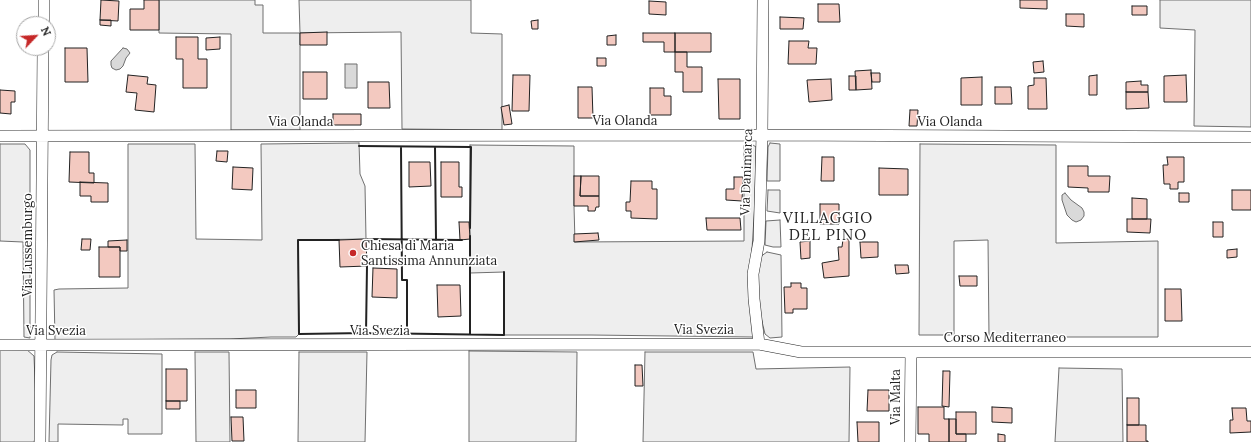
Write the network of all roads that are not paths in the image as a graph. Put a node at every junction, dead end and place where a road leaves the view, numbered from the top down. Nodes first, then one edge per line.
1 (44, 0) edge
2 (763, 0) edge
3 (44, 16) edge
4 (43, 56) edge
5 (762, 135) junction
6 (0, 136) edge
7 (42, 136) junction
8 (1251, 137) edge
9 (759, 344) junction
10 (0, 345) edge
11 (42, 345) junction
12 (911, 352) junction
13 (1251, 352) edge
14 (40, 442) edge
15 (910, 442) edge

1 - 3 street
2 - 5 street, Via Danimarca
4 - 7 street, Via Lussemburgo
5 - 7 street, Via Olanda
5 - 8 street, Via Olanda
5 - 9 street, Via Danimarca
6 - 7 street, Via Olanda
7 - 11 street, Via Lussemburgo
9 - 11 street, Via Svezia
9 - 12 street, Corso Mediterraneo
10 - 11 street, Via Svezia
11 - 14 street, Via Lussemburgo
12 - 13 street, Corso Mediterraneo
12 - 15 street, Via Malta

